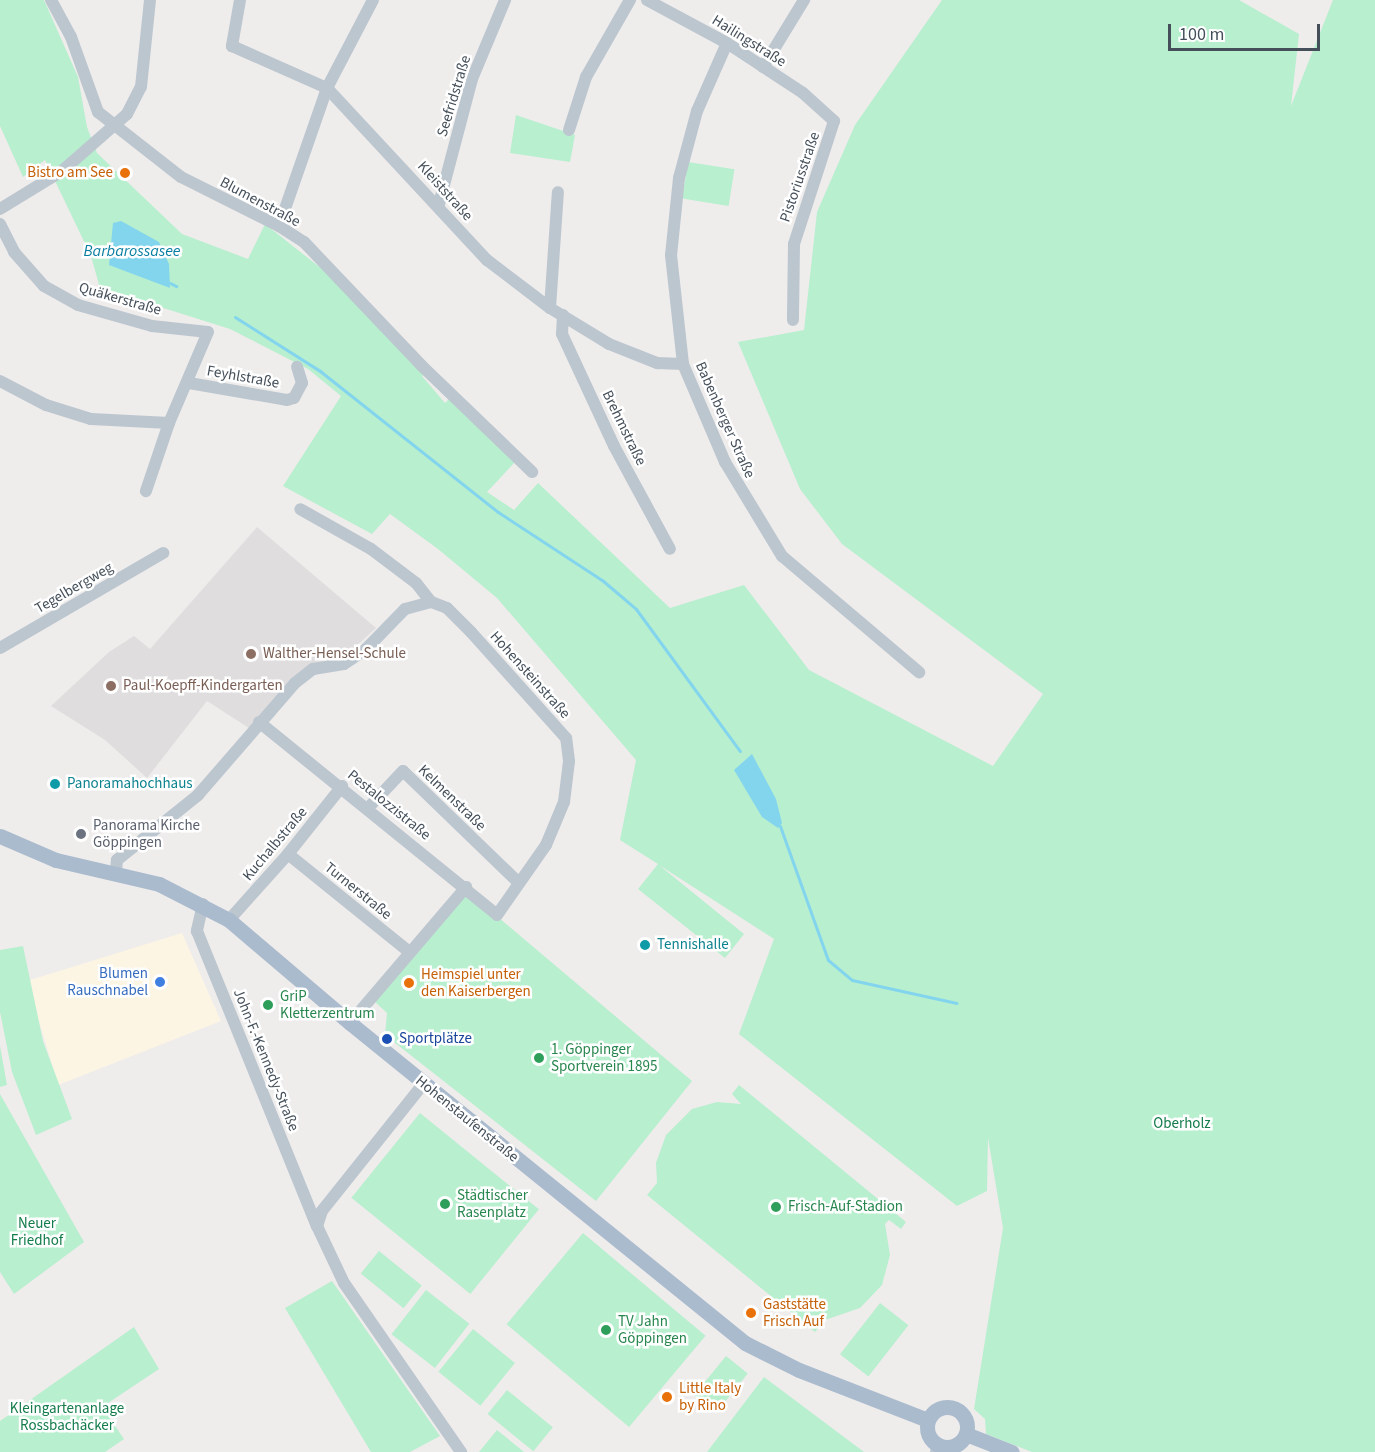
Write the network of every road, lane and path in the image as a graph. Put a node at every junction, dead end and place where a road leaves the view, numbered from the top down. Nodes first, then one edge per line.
1 (51, 0) edge
2 (150, 0) edge
3 (240, 0) edge
4 (373, 0) edge
5 (505, 0) edge
6 (630, 0) edge
7 (647, 0) edge
8 (804, 0) edge
9 (728, 43) junction
10 (763, 67) junction
11 (327, 88) junction
12 (831, 116) joint
13 (116, 126) junction
14 (569, 130) dead end
15 (558, 192) dead end
16 (438, 204) junction
17 (0, 210) edge
18 (0, 224) edge
19 (279, 226) junction
20 (550, 308) junction
21 (563, 315) junction
22 (793, 320) dead end
23 (197, 330) joint
24 (683, 364) junction
25 (297, 367) dead end
26 (0, 381) edge
27 (189, 382) junction
28 (169, 423) junction
29 (532, 472) dead end
30 (146, 492) dead end
31 (300, 509) dead end
32 (670, 549) dead end
33 (163, 553) dead end
34 (431, 602) junction
35 (0, 648) edge
36 (920, 672) dead end
37 (259, 722) junction
38 (342, 786) junction
39 (368, 808) junction
40 (0, 836) edge
41 (288, 854) junction
42 (116, 873) junction
43 (518, 882) junction
44 (466, 887) junction
45 (203, 904) junction
46 (497, 915) joint
47 (229, 920) junction
48 (408, 951) junction
49 (350, 1023) junction
50 (424, 1083) junction
51 (317, 1226) junction
52 (928, 1420) junction
53 (966, 1434) junction
54 (938, 1449) edge
55 (461, 1452) edge
56 (1012, 1452) edge

1 - 13 street, Blumenstraße
2 - 13 street
3 - 11 street, Kleiststraße
4 - 11 street
5 - 16 street, Seefridstraße
6 - 14 street
7 - 9 street, Hailingstraße
8 - 10 street
9 - 10 street, Hailingstraße
9 - 24 street, Babenberger Straße
10 - 12 street, Hailingstraße
11 - 16 street, Kleiststraße
11 - 19 street
12 - 22 street, Pistoriusstraße
13 - 17 street
13 - 19 street, Blumenstraße
15 - 20 street
16 - 20 street, Kleiststraße
18 - 23 street, Quäkerstraße
19 - 29 street, Blumenstraße
20 - 21 street, Kleiststraße
21 - 24 street, Kleiststraße
21 - 32 street, Brehmstraße
23 - 27 street, Feyhlstraße
24 - 36 street, Babenberger Straße
25 - 27 street, Feyhlstraße
26 - 28 street
27 - 28 street, Feyhlstraße
28 - 30 street, Feyhlstraße
31 - 34 street, Hohensteinstraße
33 - 35 street, Tegelbergweg
34 - 37 street
34 - 43 street, Hohensteinstraße
37 - 38 street, Pestalozzistraße
37 - 42 street
38 - 39 street, Pestalozzistraße
38 - 41 street, Kuchalbstraße
39 - 43 street, Kelmenstraße
39 - 44 street, Pestalozzistraße
40 - 42 main road, Hohenstaufenstraße
41 - 47 street, Kuchalbstraße
41 - 48 street, Turnerstraße
42 - 45 main road, Hohenstaufenstraße
43 - 46 street, Hohensteinstraße
44 - 46 street, Pestalozzistraße
44 - 48 street
45 - 47 main road, Hohenstaufenstraße
45 - 51 street, John-F.-Kennedy-Straße
47 - 49 main road, Hohenstaufenstraße
48 - 49 street
49 - 50 main road, Hohenstaufenstraße
50 - 51 street
50 - 52 main road, Hohenstaufenstraße
51 - 55 street, John-F.-Kennedy-Straße
52 - 53 main road
52 - 54 main road
53 - 54 main road
53 - 56 main road

